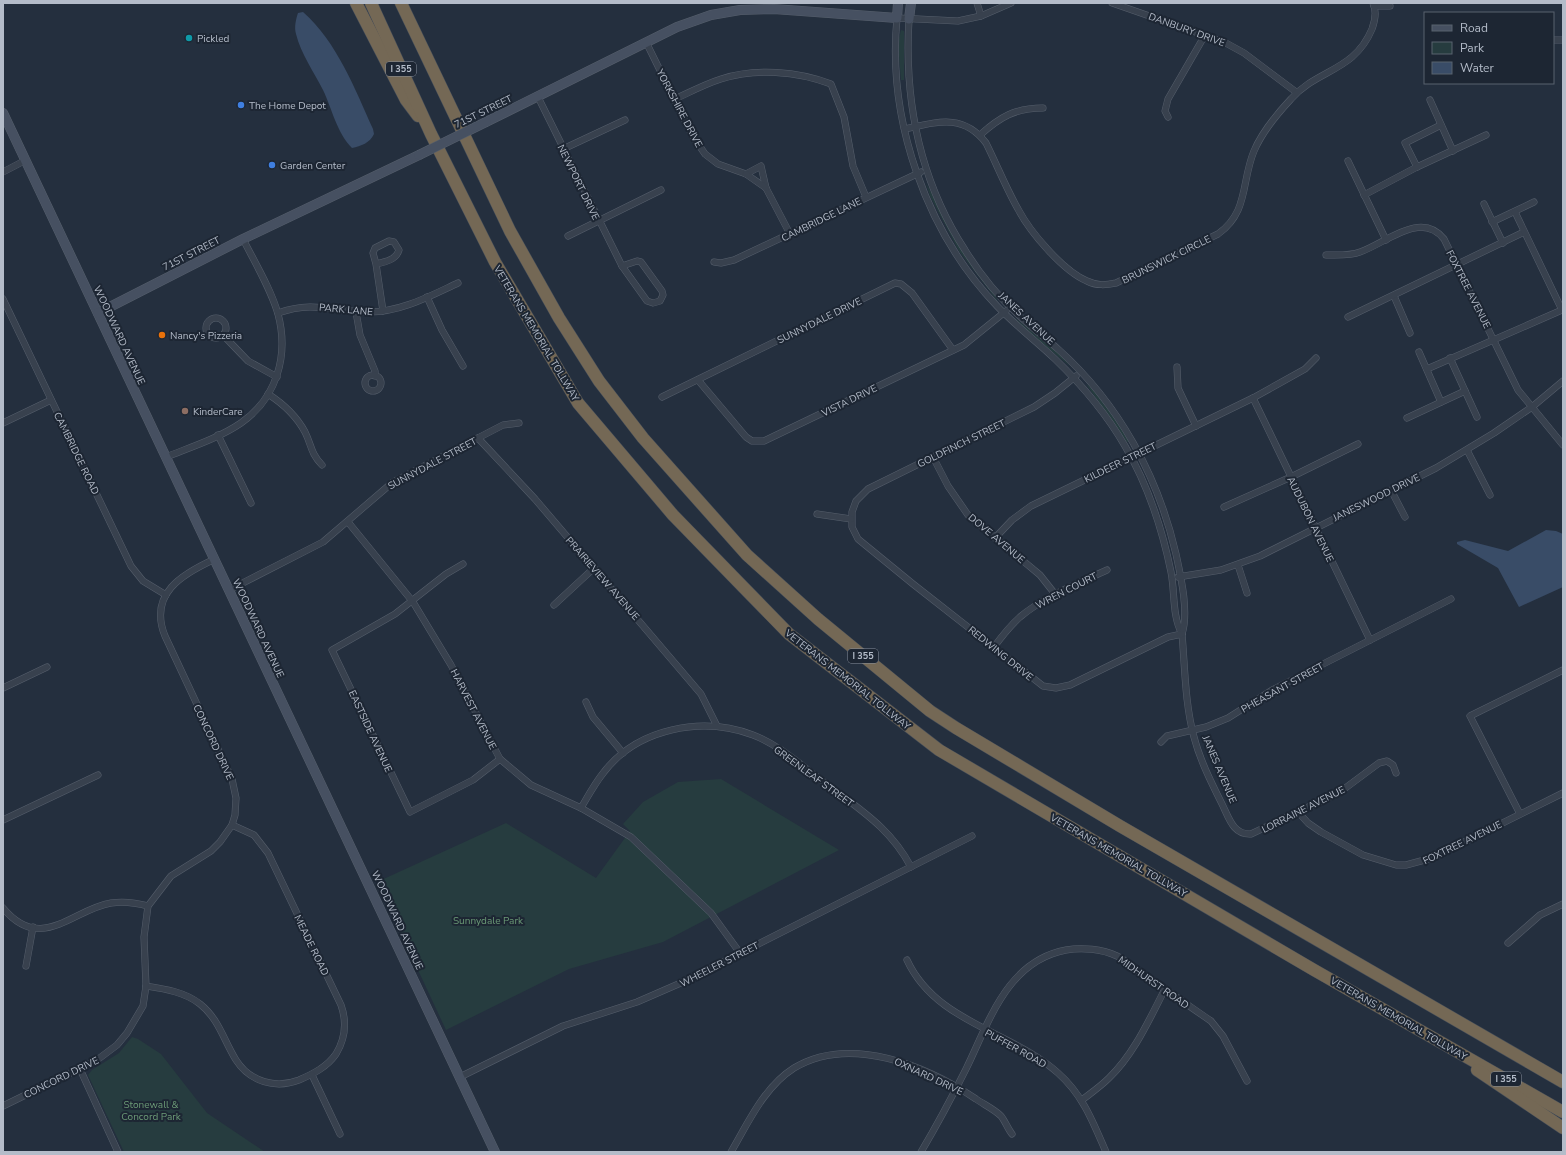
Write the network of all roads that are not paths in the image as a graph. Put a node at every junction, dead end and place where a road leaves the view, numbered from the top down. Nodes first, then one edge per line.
1 (356, 3) edge
2 (371, 3) edge
3 (401, 3) edge
4 (409, 3) edge
5 (898, 3) edge
6 (911, 3) edge
7 (977, 3) edge
8 (1011, 3) edge
9 (1112, 3) edge
10 (1374, 4) edge
11 (1122, 5) edge
12 (1390, 6) dead end
13 (981, 16) junction
14 (897, 18) junction
15 (909, 19) junction
16 (412, 25) junction
17 (1205, 35) junction
18 (646, 42) junction
19 (835, 78) dead end
20 (831, 84) junction
21 (1296, 92) junction
22 (538, 97) junction
23 (675, 99) junction
24 (1430, 100) dead end
25 (1043, 108) dead end
26 (3, 113) edge
27 (1168, 117) dead end
28 (625, 120) dead end
29 (1441, 125) junction
30 (915, 127) junction
31 (905, 129) junction
32 (431, 134) junction
33 (980, 135) junction
34 (1486, 135) dead end
35 (563, 149) junction
36 (1452, 151) junction
37 (26, 160) junction
38 (1348, 161) dead end
39 (1417, 167) junction
40 (926, 169) junction
41 (3, 172) edge
42 (917, 173) junction
43 (746, 174) junction
44 (766, 188) junction
45 (662, 190) dead end
46 (1364, 195) junction
47 (866, 197) junction
48 (1534, 202) dead end
49 (1484, 204) dead end
50 (1515, 212) junction
51 (598, 221) junction
52 (1492, 222) junction
53 (1524, 232) junction
54 (790, 234) junction
55 (568, 236) dead end
56 (243, 239) junction
57 (1386, 240) junction
58 (1502, 243) junction
59 (1326, 255) dead end
60 (714, 262) dead end
61 (376, 264) dead end
62 (1457, 265) junction
63 (622, 266) junction
64 (458, 282) dead end
65 (1394, 296) junction
66 (427, 297) junction
67 (3, 299) edge
68 (1010, 307) junction
69 (383, 311) junction
70 (1563, 311) edge
71 (98, 312) junction
72 (356, 312) junction
73 (278, 313) junction
74 (1004, 313) junction
75 (1348, 317) dead end
76 (1410, 333) dead end
77 (223, 335) dead end
78 (1495, 341) junction
79 (953, 350) junction
80 (1419, 352) dead end
81 (1316, 358) dead end
82 (1450, 358) junction
83 (463, 366) dead end
84 (1177, 367) dead end
85 (1427, 369) junction
86 (1080, 372) junction
87 (375, 376) dead end
88 (277, 377) junction
89 (1074, 378) junction
90 (698, 380) junction
91 (1563, 381) edge
92 (1465, 391) junction
93 (268, 394) junction
94 (662, 397) dead end
95 (1253, 398) junction
96 (51, 400) junction
97 (1441, 402) junction
98 (1532, 407) junction
99 (1477, 417) dead end
100 (1407, 418) dead end
101 (3, 423) edge
102 (519, 424) dead end
103 (1196, 426) junction
104 (218, 435) junction
105 (478, 438) junction
106 (1358, 444) dead end
107 (1563, 445) edge
108 (1467, 450) junction
109 (1139, 454) junction
110 (166, 457) junction
111 (933, 457) junction
112 (1131, 457) junction
113 (322, 465) dead end
114 (1291, 477) junction
115 (1391, 490) junction
116 (1490, 496) dead end
117 (251, 503) dead end
118 (1224, 507) dead end
119 (817, 514) dead end
120 (1405, 517) dead end
121 (852, 519) junction
122 (348, 522) junction
123 (1315, 528) junction
124 (995, 538) junction
125 (215, 560) junction
126 (463, 564) dead end
127 (1238, 565) junction
128 (594, 568) junction
129 (1107, 570) dead end
130 (1180, 576) junction
131 (1172, 578) junction
132 (229, 590) junction
133 (1247, 593) dead end
134 (1055, 594) junction
135 (166, 595) junction
136 (1451, 599) dead end
137 (413, 602) junction
138 (554, 605) dead end
139 (1182, 634) junction
140 (1370, 640) junction
141 (994, 647) junction
142 (47, 667) dead end
143 (1562, 672) edge
144 (3, 688) edge
145 (586, 702) dead end
146 (717, 726) junction
147 (1192, 730) junction
148 (1161, 742) dead end
149 (624, 753) junction
150 (500, 759) junction
151 (1396, 773) dead end
152 (98, 775) dead end
153 (1563, 794) edge
154 (581, 808) junction
155 (1298, 813) junction
156 (1520, 814) junction
157 (3, 820) edge
158 (232, 825) junction
159 (1245, 834) joint
160 (972, 836) dead end
161 (911, 867) junction
162 (1563, 904) edge
163 (148, 906) junction
164 (3, 908) edge
165 (34, 927) junction
166 (1508, 943) dead end
167 (740, 953) junction
168 (908, 960) dead end
169 (26, 966) dead end
170 (146, 986) junction
171 (1165, 989) junction
172 (985, 1031) junction
173 (1449, 1046) junction
174 (80, 1069) junction
175 (1541, 1069) junction
176 (1563, 1074) edge
177 (312, 1075) junction
178 (460, 1077) junction
179 (1247, 1081) dead end
180 (1563, 1082) edge
181 (958, 1086) junction
182 (1082, 1100) junction
183 (3, 1106) edge
184 (1563, 1112) edge
185 (1563, 1128) edge
186 (340, 1134) dead end
187 (1012, 1134) dead end
188 (118, 1152) edge
189 (495, 1152) edge
190 (731, 1152) edge
191 (921, 1152) edge
192 (1106, 1152) edge

1 - 32 highway
2 - 32 highway, VETERANS MEMORIAL TOLLWAY / I 355
3 - 16 highway, I 355
4 - 16 highway
5 - 14 main road, JANES AVENUE
6 - 15 main road, JANES AVENUE
7 - 13 street
8 - 13 street
9 - 11 street, DANBURY DRIVE
10 - 12 street, BRUNSWICK CIRCLE
10 - 21 street, BRUNSWICK CIRCLE
11 - 17 street, DANBURY DRIVE
13 - 15 street
14 - 15 street
14 - 18 main road, 71ST STREET
14 - 31 street, JANES AVENUE
15 - 30 street, JANES AVENUE
16 - 175 highway, I 355
17 - 21 street, DANBURY DRIVE
17 - 27 street
18 - 22 main road, 71ST STREET
18 - 23 street, YORKSHIRE DRIVE
19 - 20 street
20 - 23 street
20 - 47 street
21 - 33 street, BRUNSWICK CIRCLE
22 - 35 street, NEWPORT DRIVE
22 - 56 main road, 71ST STREET, bridge
23 - 43 street, YORKSHIRE DRIVE
24 - 29 street
25 - 33 street
26 - 37 main road, WOODWARD AVENUE
28 - 35 street
29 - 36 street
29 - 39 street
30 - 31 street
30 - 33 street
30 - 40 street, JANES AVENUE
31 - 42 street, JANES AVENUE
32 - 173 highway, VETERANS MEMORIAL TOLLWAY / I 355
34 - 36 street
35 - 51 street, NEWPORT DRIVE
36 - 39 street
37 - 41 street
37 - 71 main road, WOODWARD AVENUE
38 - 46 street
39 - 46 street
40 - 42 street, CAMBRIDGE LANE
40 - 68 street, JANES AVENUE
42 - 47 street, CAMBRIDGE LANE
42 - 74 street, JANES AVENUE
43 - 44 street, YORKSHIRE DRIVE
43 - 44 street, YORKSHIRE DRIVE
44 - 54 street, YORKSHIRE DRIVE
45 - 51 street
46 - 57 street
47 - 54 street, CAMBRIDGE LANE
48 - 50 street
49 - 52 street
50 - 52 street
50 - 53 street
51 - 55 street
51 - 63 street, NEWPORT DRIVE
52 - 58 street
53 - 58 street
53 - 70 street
54 - 60 street, CAMBRIDGE LANE
56 - 71 main road, 71ST STREET
56 - 73 street
57 - 59 street, FOXTREE AVENUE
57 - 62 street, FOXTREE AVENUE
58 - 62 street
61 - 69 street
62 - 65 street
62 - 78 street, FOXTREE AVENUE
63 - 63 street, NEWPORT DRIVE
64 - 66 street, PARK LANE
65 - 75 street
65 - 76 street
66 - 69 street, PARK LANE
66 - 83 street
67 - 96 street, CAMBRIDGE ROAD
68 - 74 street, VISTA DRIVE
68 - 86 street, JANES AVENUE
69 - 72 street, PARK LANE
70 - 78 street
71 - 110 main road, WOODWARD AVENUE
72 - 73 street, PARK LANE
72 - 87 street
73 - 88 street
74 - 79 street, VISTA DRIVE
74 - 89 street, JANES AVENUE
77 - 88 street
78 - 82 street
78 - 98 street, FOXTREE AVENUE
79 - 90 street, VISTA DRIVE
79 - 90 street, SUNNYDALE DRIVE
80 - 85 street
81 - 95 street, KILDEER STREET
82 - 85 street
82 - 92 street
84 - 103 street
85 - 97 street
86 - 89 street, GOLDFINCH STREET
86 - 109 street, JANES AVENUE
88 - 93 street
89 - 111 street, GOLDFINCH STREET
89 - 112 street, JANES AVENUE
90 - 94 street, SUNNYDALE DRIVE
91 - 98 street, JANESWOOD DRIVE
92 - 97 street
92 - 99 street
93 - 104 street
93 - 113 street
95 - 103 street, KILDEER STREET
95 - 114 street, AUDUBON AVENUE
96 - 101 street
96 - 135 street, CAMBRIDGE ROAD
97 - 100 street
98 - 107 street, FOXTREE AVENUE
98 - 108 street, JANESWOOD DRIVE
102 - 105 street, SUNNYDALE STREET
103 - 109 street, KILDEER STREET
104 - 110 street
104 - 117 street
105 - 122 street, SUNNYDALE STREET
105 - 128 street, PRAIRIEVIEW AVENUE
106 - 114 street
108 - 115 street, JANESWOOD DRIVE
108 - 116 street
109 - 112 street, KILDEER STREET
109 - 130 street, JANES AVENUE
110 - 125 main road, WOODWARD AVENUE
111 - 121 street, GOLDFINCH STREET
111 - 124 street, DOVE AVENUE
112 - 124 street, KILDEER STREET
112 - 131 street, JANES AVENUE
114 - 118 street
114 - 123 street, AUDUBON AVENUE
115 - 120 street
115 - 123 street, JANESWOOD DRIVE
119 - 121 street
121 - 141 street, REDWING DRIVE
122 - 132 street, SUNNYDALE STREET
122 - 137 street, HARVEST AVENUE
123 - 127 street, JANESWOOD DRIVE
123 - 140 street, AUDUBON AVENUE
124 - 134 street, DOVE AVENUE
125 - 132 main road, WOODWARD AVENUE
125 - 135 street, CONCORD DRIVE
126 - 137 street
127 - 130 street, JANESWOOD DRIVE
127 - 133 street
128 - 138 street
128 - 146 street, PRAIRIEVIEW AVENUE
129 - 134 street, WREN COURT
130 - 131 street, JANESWOOD DRIVE
130 - 139 street, JANES AVENUE
131 - 139 street, JANES AVENUE
132 - 178 main road, WOODWARD AVENUE
134 - 141 street, WREN COURT
135 - 158 street, CONCORD DRIVE
136 - 140 street, PHEASANT STREET
137 - 150 street, HARVEST AVENUE
137 - 150 street, EASTSIDE AVENUE
139 - 141 street, REDWING DRIVE
139 - 147 street, JANES AVENUE
140 - 147 street, PHEASANT STREET
142 - 144 street
143 - 156 street
145 - 149 street
146 - 149 street, GREENLEAF STREET
146 - 161 street, GREENLEAF STREET
147 - 148 street, PHEASANT STREET
147 - 159 street, JANES AVENUE
149 - 154 street, GREENLEAF STREET
150 - 154 street, HARVEST AVENUE
151 - 155 street, LORRAINE AVENUE
152 - 157 street
153 - 156 street, FOXTREE AVENUE
154 - 167 street, HARVEST AVENUE
155 - 156 street, FOXTREE AVENUE
155 - 159 street, LORRAINE AVENUE
158 - 163 street, CONCORD DRIVE
158 - 177 street, MEADE ROAD
160 - 161 street, WHEELER STREET
161 - 167 street, WHEELER STREET
162 - 166 street
163 - 165 street
163 - 170 street, CONCORD DRIVE
164 - 165 street
165 - 169 street
167 - 178 street, WHEELER STREET
168 - 172 street, PUFFER ROAD
170 - 174 street, CONCORD DRIVE
170 - 177 street
171 - 172 street, MIDHURST ROAD
171 - 179 street, MIDHURST ROAD
171 - 182 street
172 - 181 street, MIDHURST ROAD
172 - 182 street, PUFFER ROAD
173 - 184 highway, VETERANS MEMORIAL TOLLWAY / I 355
173 - 185 highway
174 - 183 street, CONCORD DRIVE
174 - 188 street
175 - 176 highway
175 - 180 highway, I 355
177 - 186 street
178 - 189 main road, WOODWARD AVENUE
181 - 187 street, OXNARD DRIVE
181 - 190 street, OXNARD DRIVE
181 - 191 street, MIDHURST ROAD
182 - 192 street, PUFFER ROAD

